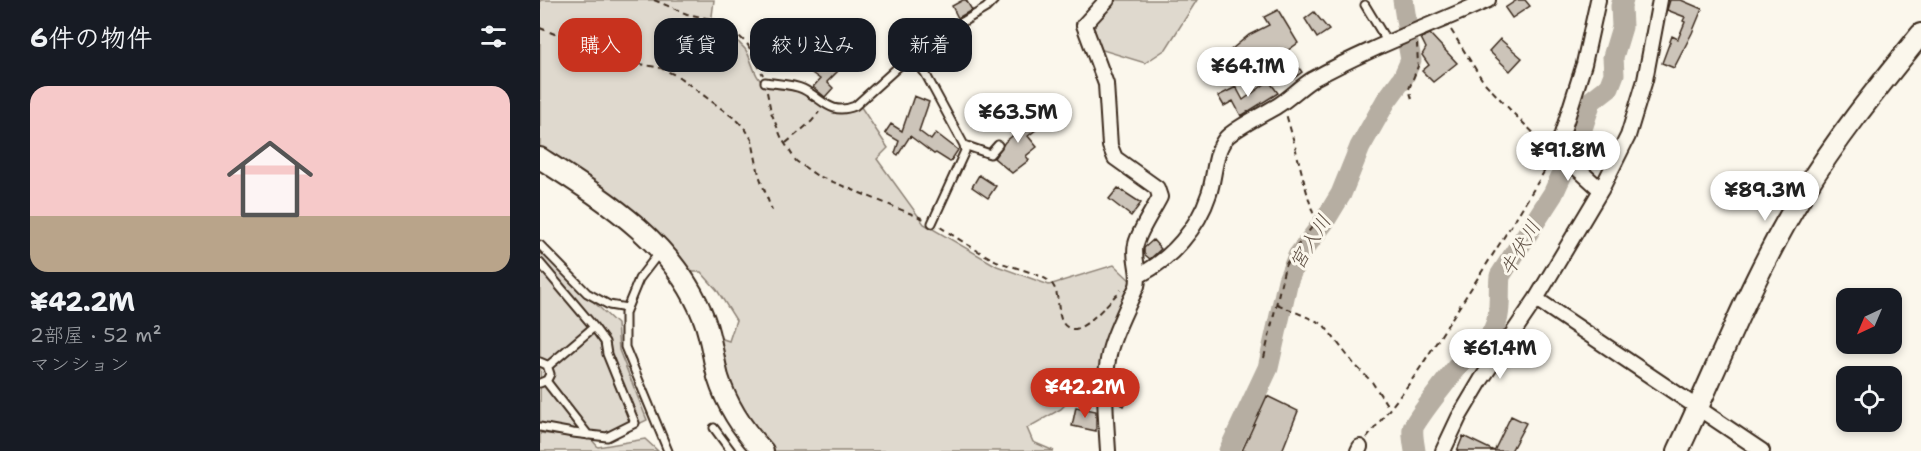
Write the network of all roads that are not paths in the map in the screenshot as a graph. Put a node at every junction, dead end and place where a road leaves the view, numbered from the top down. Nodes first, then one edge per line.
1 (994, 0) edge
2 (1107, 0) edge
3 (1598, 0) edge
4 (1660, 0) edge
5 (1479, 2) edge
6 (1365, 4) dead end
7 (969, 18) edge
8 (1921, 34) edge
9 (1388, 43) junction
10 (892, 72) edge
11 (924, 72) edge
12 (765, 82) road end
13 (964, 145) junction
14 (998, 145) dead end
15 (540, 158) edge
16 (1601, 190) junction
17 (932, 223) road end
18 (540, 245) edge
19 (661, 250) junction
20 (540, 263) edge
21 (1140, 275) junction
22 (1536, 299) junction
23 (627, 308) junction
24 (594, 327) junction
25 (540, 362) edge
26 (548, 366) junction
27 (543, 382) edge
28 (1698, 408) junction
29 (540, 427) edge
30 (714, 428) dead end
31 (588, 435) junction
32 (668, 451) edge
33 (730, 451) edge
34 (763, 451) edge
35 (1108, 451) edge
36 (1443, 451) edge
37 (1678, 451) edge
38 (1762, 451) edge

1 - 7 lane
2 - 21 street
3 - 16 street
4 - 16 street
5 - 9 street
6 - 9 lane
8 - 28 street
9 - 21 street
10 - 12 lane
11 - 13 lane
13 - 14 lane
13 - 17 lane
15 - 19 street
16 - 22 street
18 - 23 lane
19 - 23 lane
19 - 34 street
20 - 24 lane
21 - 35 street
22 - 28 street
22 - 36 street
23 - 32 lane
24 - 26 lane
24 - 31 lane
25 - 26 lane
26 - 27 lane
27 - 31 lane
28 - 37 street
28 - 38 street
29 - 31 lane
30 - 33 lane

